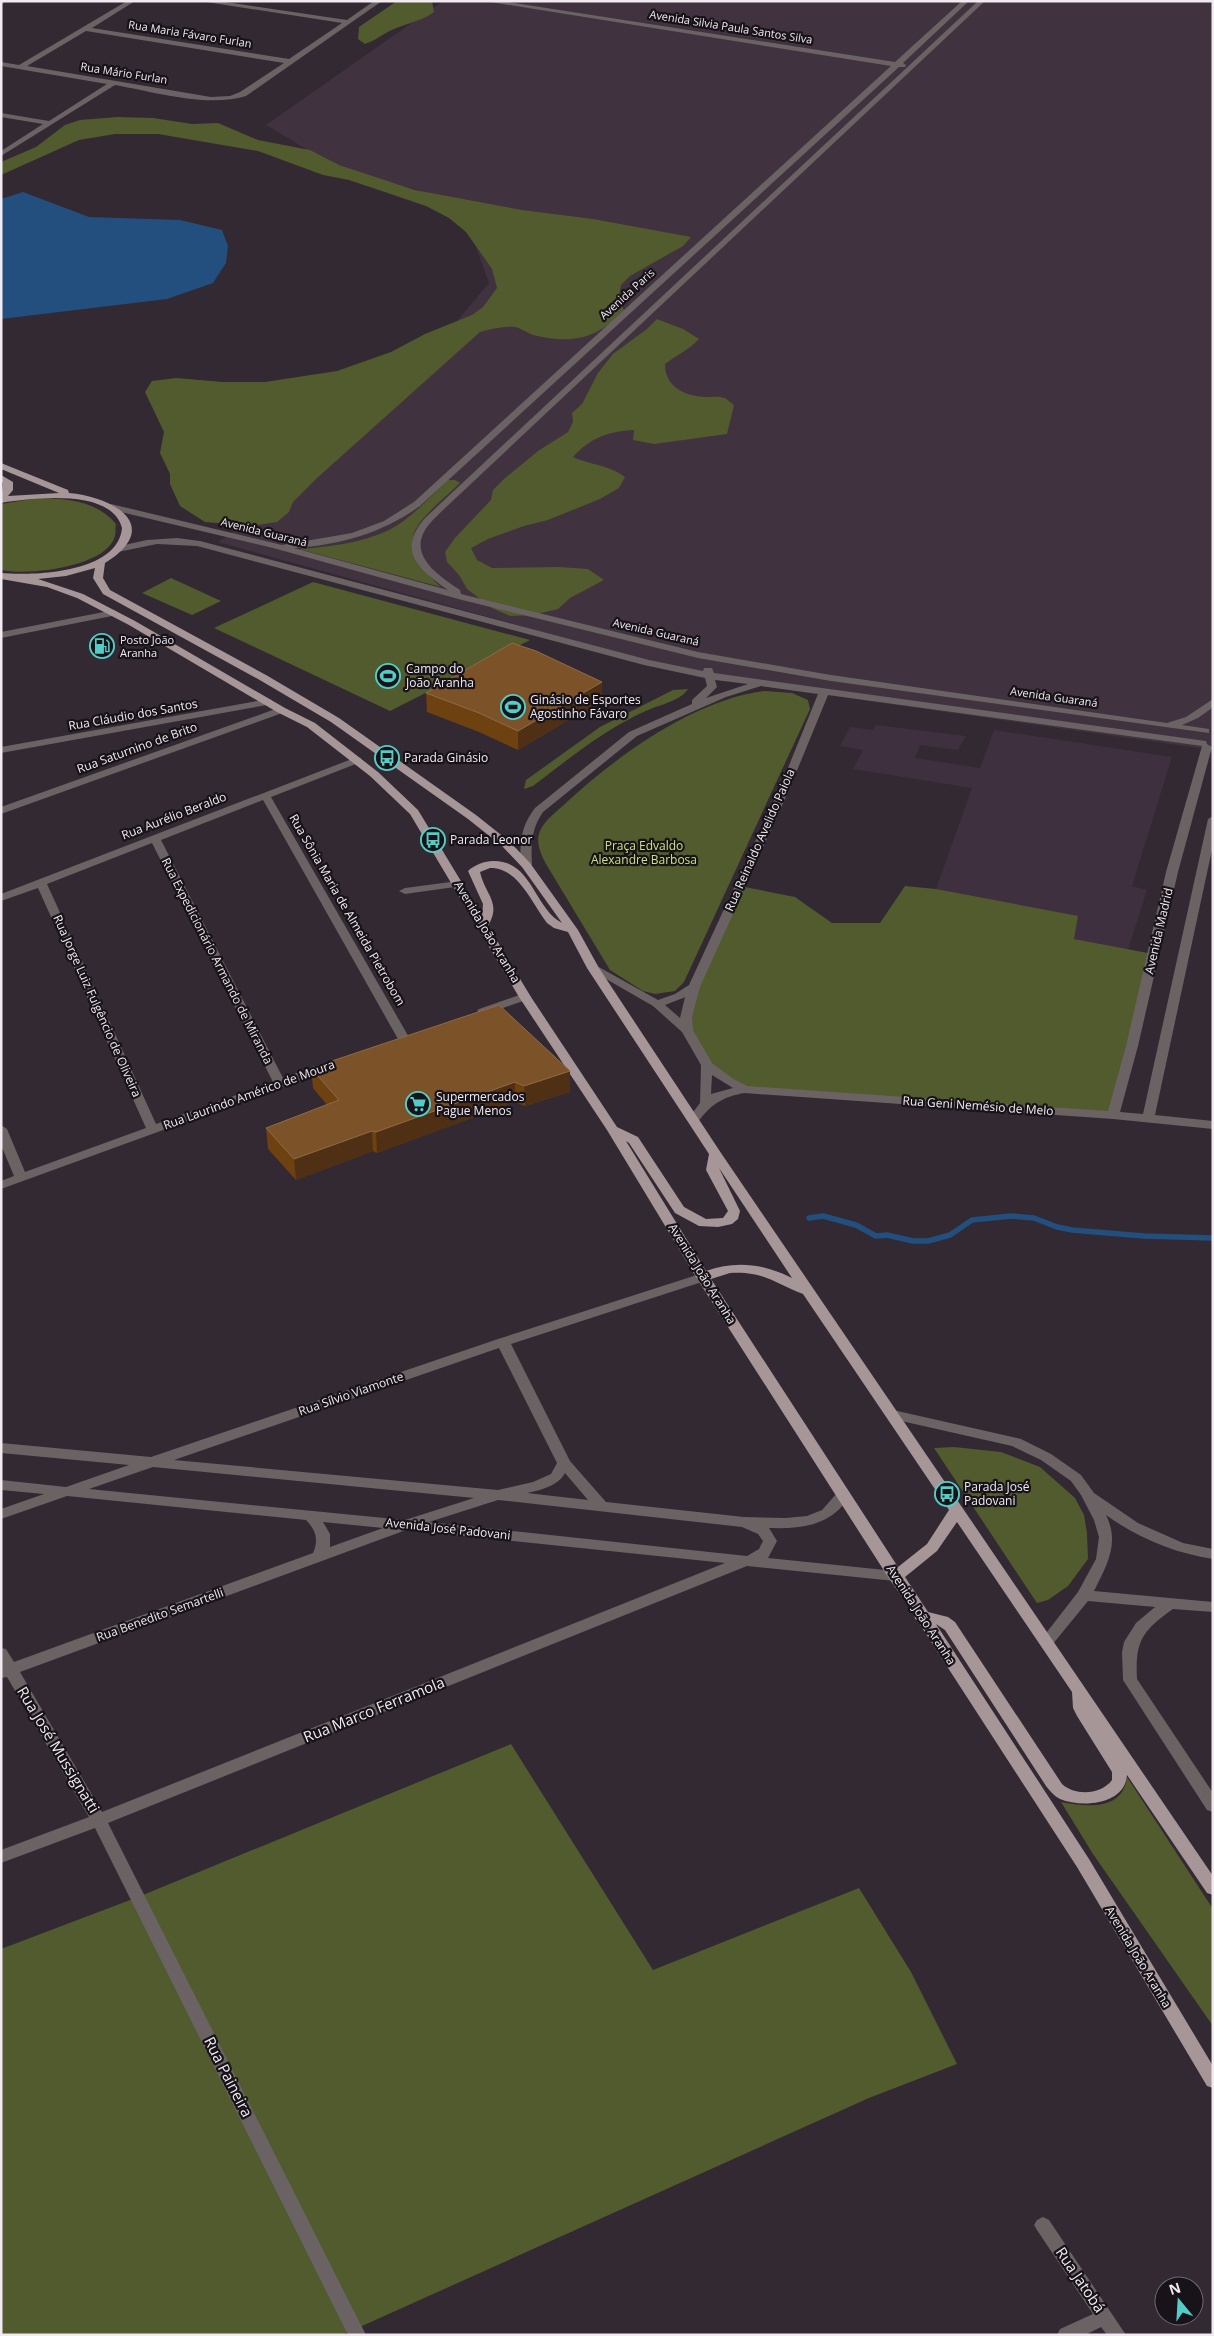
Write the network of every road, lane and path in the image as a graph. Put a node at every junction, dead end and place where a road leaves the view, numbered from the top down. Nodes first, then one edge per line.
1 (132, 1) edge
2 (203, 1) edge
3 (379, 1) edge
4 (487, 1) edge
5 (966, 1) edge
6 (982, 1) edge
7 (348, 22) junction
8 (86, 29) junction
9 (291, 62) junction
10 (1, 64) edge
11 (897, 64) junction
12 (20, 67) junction
13 (912, 67) junction
14 (114, 83) junction
15 (1, 115) edge
16 (50, 123) junction
17 (1, 154) edge
18 (662, 280) junction
19 (680, 283) junction
20 (1, 466) edge
21 (1, 478) edge
22 (74, 496) junction
23 (1, 500) edge
24 (111, 507) junction
25 (275, 546) junction
26 (118, 549) junction
27 (100, 562) junction
28 (1, 576) edge
29 (13, 577) junction
30 (465, 598) junction
31 (114, 613) junction
32 (1, 635) edge
33 (698, 655) junction
34 (711, 676) junction
35 (762, 684) junction
36 (824, 692) junction
37 (268, 702) junction
38 (1213, 702) edge
39 (281, 710) junction
40 (686, 710) junction
41 (200, 715) junction
42 (1129, 720) junction
43 (1209, 730) edge
44 (222, 731) junction
45 (1207, 746) edge
46 (1, 750) edge
47 (357, 760) junction
48 (265, 795) junction
49 (1, 811) edge
50 (1213, 819) edge
51 (155, 838) junction
52 (526, 865) junction
53 (41, 883) junction
54 (458, 884) junction
55 (406, 891) dead end
56 (1, 898) edge
57 (482, 927) junction
58 (572, 930) junction
59 (593, 968) junction
60 (694, 988) junction
61 (526, 996) junction
62 (657, 1004) junction
63 (470, 1016) edge
64 (688, 1030) junction
65 (404, 1039) edge
66 (342, 1061) edge
67 (707, 1065) junction
68 (280, 1084) junction
69 (744, 1089) junction
70 (705, 1102) junction
71 (1113, 1115) junction
72 (1148, 1118) junction
73 (694, 1119) junction
74 (1213, 1125) edge
75 (1, 1129) edge
76 (153, 1130) junction
77 (613, 1130) junction
78 (715, 1154) junction
79 (21, 1178) junction
80 (1, 1185) edge
81 (703, 1277) junction
82 (810, 1293) junction
83 (502, 1342) junction
84 (893, 1415) junction
85 (1, 1448) edge
86 (155, 1462) junction
87 (564, 1463) junction
88 (1, 1485) edge
89 (67, 1491) junction
90 (1087, 1493) junction
91 (498, 1495) junction
92 (842, 1495) junction
93 (602, 1507) junction
94 (957, 1509) junction
95 (1, 1514) edge
96 (310, 1515) junction
97 (744, 1522) junction
98 (405, 1524) junction
99 (1213, 1554) edge
100 (319, 1556) junction
101 (745, 1561) junction
102 (895, 1576) junction
103 (1084, 1595) junction
104 (1170, 1603) junction
105 (1213, 1607) edge
106 (920, 1615) junction
107 (1047, 1641) junction
108 (1, 1653) edge
109 (6, 1672) edge
110 (1079, 1689) junction
111 (1213, 1806) edge
112 (100, 1820) junction
113 (1, 1857) edge
114 (1213, 1889) edge
115 (1213, 2081) edge
116 (1043, 2225) dead end
117 (1104, 2317) junction
118 (357, 2335) edge
119 (1066, 2335) edge
120 (1117, 2335) edge

1 - 8 street
2 - 7 street
3 - 7 street
4 - 11 street, Avenida Silvia Paula Santos Silva
5 - 11 street, Avenida Paris
6 - 13 street
7 - 9 street
8 - 9 street, Rua Maria Fávaro Furlan
8 - 12 street
9 - 14 street, Rua Mário Furlan
10 - 12 street, Rua Mário Furlan
11 - 13 street, Avenida Silvia Paula Santos Silva
11 - 18 street, Avenida Paris
12 - 14 street, Rua Mário Furlan
13 - 19 street
14 - 16 street
15 - 16 street
16 - 17 street
18 - 19 street
18 - 25 street, Avenida Paris
19 - 30 street
20 - 22 main road
21 - 23 main road
22 - 23 main road
22 - 24 main road
24 - 25 street, Avenida Guaraná
24 - 26 main road
25 - 30 street, Avenida Guaraná
26 - 27 main road
26 - 34 street
27 - 29 main road
27 - 52 main road
28 - 29 main road
29 - 31 main road, Avenida João Aranha
30 - 33 street, Avenida Guaraná
31 - 32 street
31 - 37 main road, Avenida João Aranha
33 - 34 street
33 - 42 street, Avenida Guaraná
34 - 35 street
34 - 40 street
35 - 36 street
35 - 40 street
36 - 45 street
36 - 60 street, Rua Reinaldo Avelido Paiola
37 - 39 main road, Avenida João Aranha
37 - 41 street, Rua Cláudio dos Santos
38 - 42 street
39 - 44 street, Rua Saturnino de Brito
39 - 47 main road, Avenida João Aranha
40 - 52 street
41 - 44 street
41 - 46 street, Rua Cláudio dos Santos
42 - 43 street, Avenida Guaraná
43 - 45 street, Avenida Madrid
44 - 49 street, Rua Saturnino de Brito
45 - 71 street, Avenida Madrid
47 - 48 street, Rua Aurélio Beraldo
47 - 54 main road, Avenida João Aranha
48 - 51 street, Rua Aurélio Beraldo
48 - 65 street, Rua Sônia Maria de Almeida Pietrobom
50 - 72 street
51 - 53 street, Rua Aurélio Beraldo
51 - 68 street, Rua Expedicionário Armando de Miranda
52 - 58 main road
53 - 56 street, Rua Aurélio Beraldo
53 - 76 street, Rua Jorge Luiz Fulgêncio de Oliveira
54 - 55 street
54 - 57 main road, Avenida João Aranha
57 - 58 main road
57 - 61 main road, Avenida João Aranha
58 - 59 main road
59 - 62 street, Rua Geni Nemésio de Melo
59 - 73 main road
60 - 62 street
60 - 64 street, Rua Reinaldo Avelido Paiola
61 - 63 street
61 - 77 main road, Avenida João Aranha
62 - 64 street, Rua Geni Nemésio de Melo
64 - 67 street, Rua Geni Nemésio de Melo
66 - 68 street, Rua Laurindo Américo de Moura
67 - 69 street, Rua Geni Nemésio de Melo
67 - 70 street
68 - 76 street, Rua Laurindo Américo de Moura
69 - 70 street, Rua Geni Nemésio de Melo
69 - 71 street, Rua Geni Nemésio de Melo
70 - 73 street
71 - 72 street, Rua Geni Nemésio de Melo
72 - 74 street, Rua Geni Nemésio de Melo
73 - 78 main road
75 - 79 street
76 - 79 street, Rua Laurindo Américo de Moura
77 - 78 main road
77 - 81 main road, Avenida João Aranha
78 - 82 main road
79 - 80 street, Rua Laurindo Américo de Moura
81 - 82 main road
81 - 83 street, Rua Sílvio Viamonte
81 - 92 main road, Avenida João Aranha
82 - 84 main road
83 - 86 street, Rua Sílvio Viamonte
83 - 87 street
84 - 90 street
84 - 94 main road
85 - 86 street
86 - 89 street, Rua Sílvio Viamonte
86 - 91 street
87 - 91 street
87 - 93 street
88 - 89 street, Avenida José Padovani
89 - 95 street, Rua Sílvio Viamonte
89 - 96 street, Avenida José Padovani
90 - 99 street
90 - 103 street
91 - 93 street
91 - 98 street, Rua Benedito Semartelli
92 - 97 street
92 - 102 main road, Avenida João Aranha
93 - 97 street
94 - 102 main road
94 - 107 main road
96 - 98 street, Avenida José Padovani
96 - 100 street
97 - 101 street, Rua Marco Ferramola
98 - 100 street, Rua Benedito Semartelli
98 - 101 street, Avenida José Padovani
100 - 109 street, Rua Benedito Semartelli
101 - 102 street, Avenida José Padovani
101 - 112 street, Rua Marco Ferramola
102 - 106 main road, Avenida João Aranha
103 - 104 street
103 - 107 street
104 - 105 street
104 - 111 street
106 - 110 main road
106 - 115 main road, Avenida João Aranha
107 - 110 main road
108 - 109 street, Rua José Mussignatti
109 - 112 street, Rua José Mussignatti
110 - 114 main road
112 - 113 street, Rua Marco Ferramola
112 - 118 street, Rua Paineira
116 - 117 street, Rua Jatobá
117 - 119 street
117 - 120 street, Rua Jatobá

